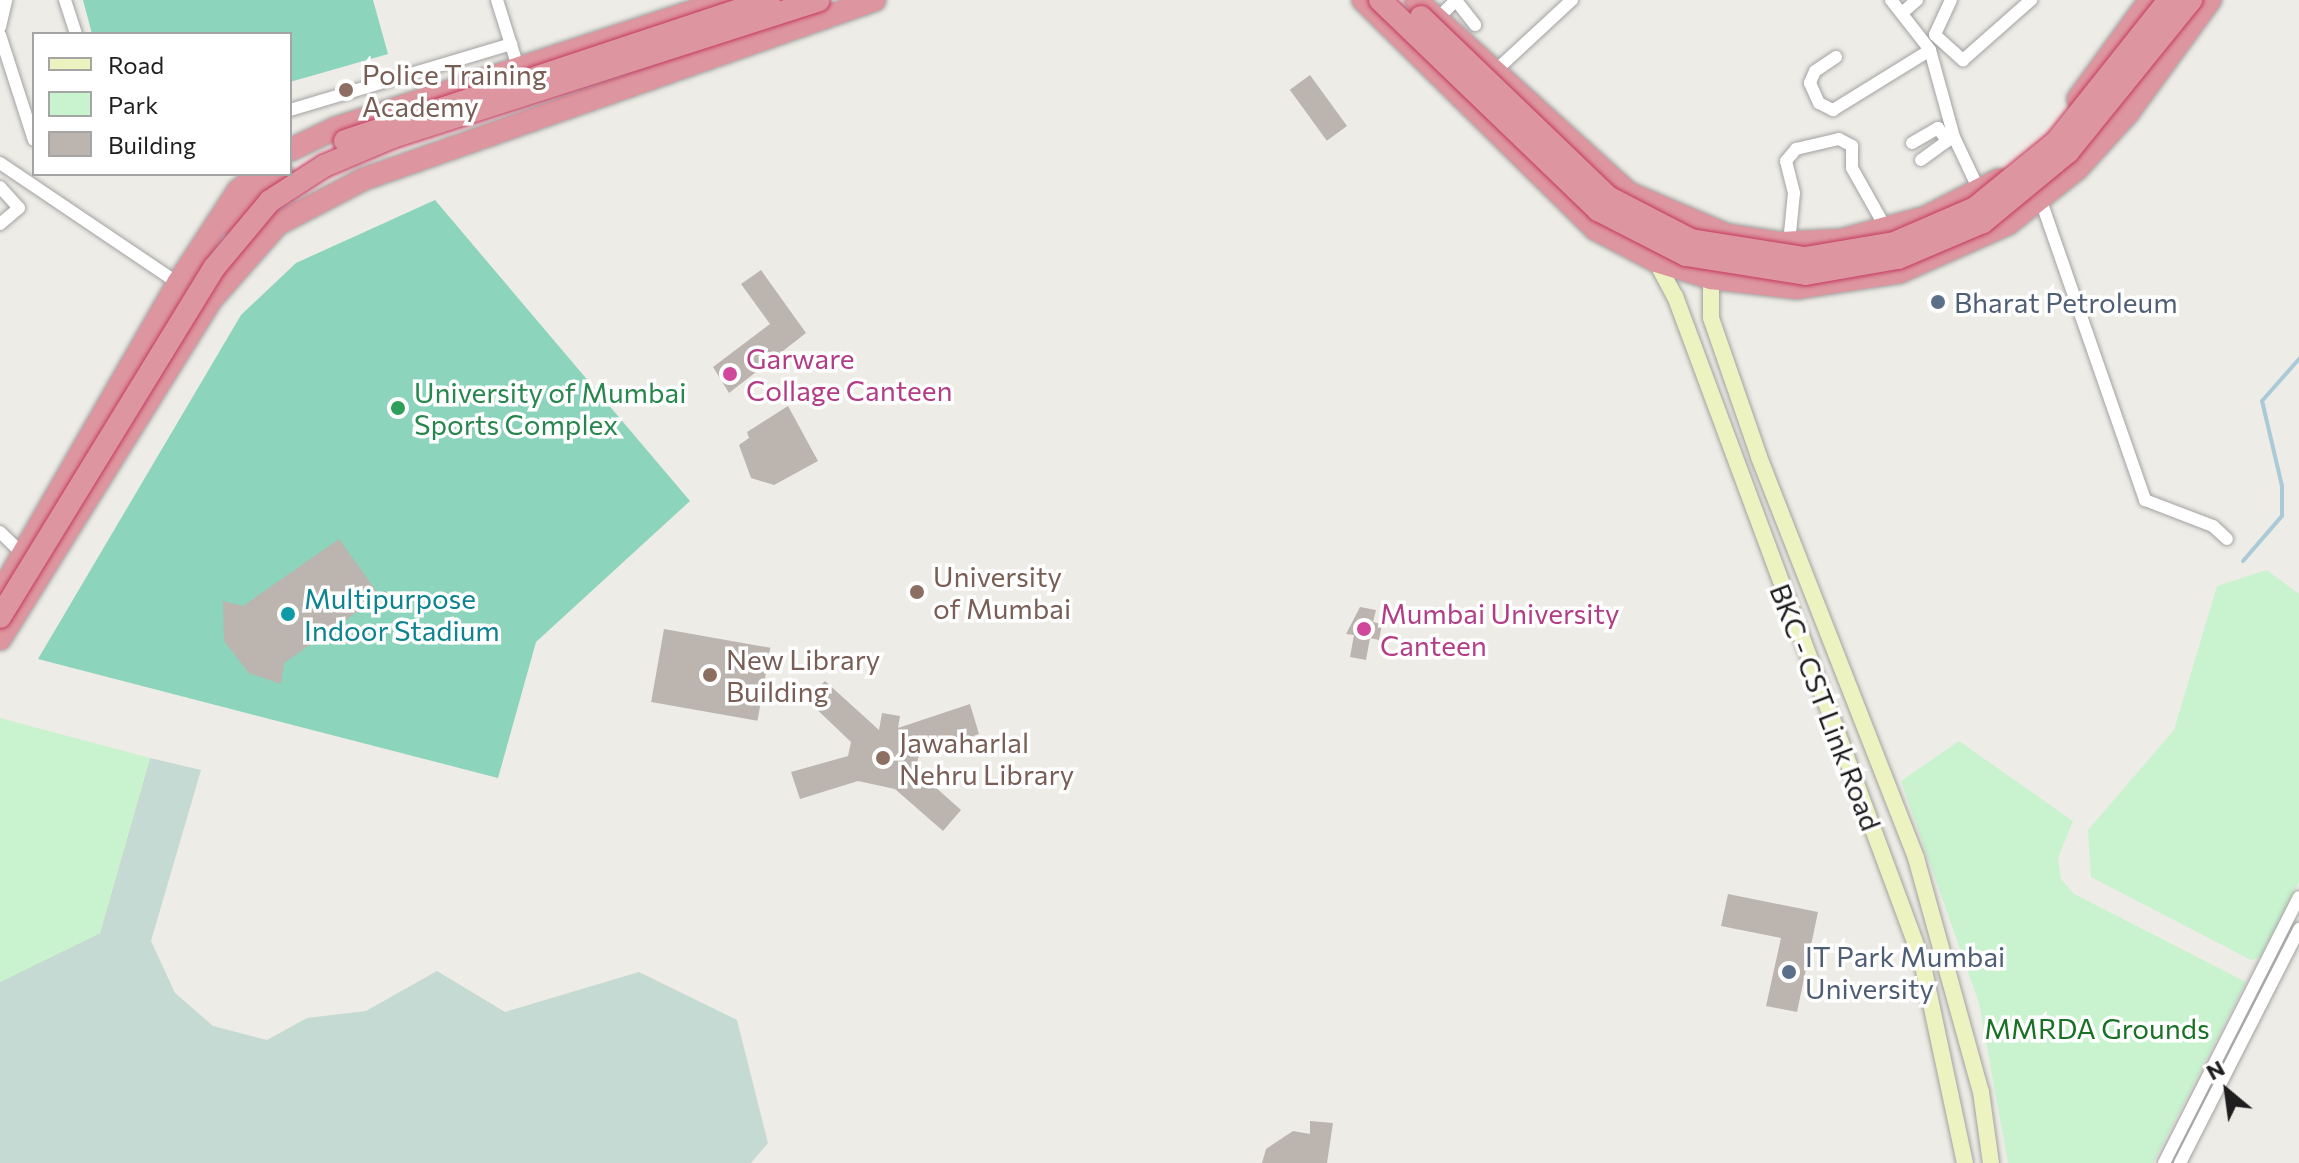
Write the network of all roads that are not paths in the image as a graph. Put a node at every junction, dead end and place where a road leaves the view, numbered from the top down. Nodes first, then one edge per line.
1 (6, 0) edge
2 (65, 0) edge
3 (497, 0) edge
4 (727, 0) edge
5 (769, 0) edge
6 (819, 0) edge
7 (875, 0) edge
8 (1363, 0) edge
9 (1380, 0) edge
10 (1402, 0) edge
11 (1416, 0) edge
12 (1572, 0) edge
13 (1891, 0) edge
14 (1917, 0) edge
15 (1951, 0) edge
16 (2031, 0) edge
17 (2150, 0) edge
18 (2169, 0) edge
19 (2191, 0) edge
20 (2201, 0) edge
21 (2210, 0) edge
22 (1457, 2) edge
23 (1902, 13) junction
24 (1437, 19) junction
25 (661, 20) junction
26 (1475, 25) dead end
27 (0, 27) edge
28 (75, 32) edge
29 (0, 35) edge
30 (511, 44) junction
31 (1948, 49) junction
32 (1930, 50) junction
33 (1836, 57) dead end
34 (518, 67) junction
35 (678, 68) junction
36 (1495, 71) junction
37 (1938, 71) junction
38 (1460, 100) junction
39 (292, 109) edge
40 (32, 134) edge
41 (1950, 139) junction
42 (2104, 140) junction
43 (1912, 143) dead end
44 (292, 149) edge
45 (1921, 160) dead end
46 (0, 163) edge
47 (292, 167) edge
48 (260, 182) edge
49 (0, 187) edge
50 (1980, 192) junction
51 (2041, 201) junction
52 (1926, 217) junction
53 (0, 224) edge
54 (1887, 230) junction
55 (1789, 243) junction
56 (1940, 258) junction
57 (1656, 261) junction
58 (1711, 278) junction
59 (178, 283) junction
60 (1759, 457) junction
61 (1734, 467) junction
62 (0, 532) edge
63 (2227, 539) dead end
64 (25, 556) junction
65 (3, 585) edge
66 (30, 596) junction
67 (1818, 615) junction
68 (0, 617) edge
69 (1794, 627) junction
70 (0, 639) edge
71 (2299, 897) edge
72 (2299, 929) edge
73 (1957, 998) junction
74 (1933, 1004) junction
75 (1985, 1124) junction
76 (1959, 1128) junction
77 (1965, 1163) edge
78 (1991, 1163) edge
79 (2164, 1163) edge
80 (2180, 1163) edge

1 - 27 street
2 - 28 street
3 - 30 street
4 - 25 highway
5 - 47 highway, bridge
6 - 68 highway, bridge
7 - 35 highway
8 - 38 highway
9 - 19 highway, bridge
10 - 18 highway, bridge
11 - 24 highway
12 - 36 street
13 - 23 street
14 - 23 street
15 - 31 street
16 - 31 street
17 - 50 highway
20 - 42 highway
21 - 42 highway
22 - 24 street
22 - 26 street
23 - 32 street
24 - 36 highway
25 - 34 highway
25 - 35 highway
29 - 40 street
30 - 34 street
30 - 39 street
31 - 37 street
32 - 33 street
32 - 37 street
34 - 44 highway
35 - 66 highway
36 - 38 street
36 - 55 highway
37 - 41 street
38 - 57 highway
41 - 43 street
41 - 45 street
41 - 50 street
42 - 51 highway
46 - 59 street
48 - 59 highway
49 - 53 street
50 - 52 highway
51 - 56 highway
51 - 63 street
52 - 54 highway
52 - 56 highway
54 - 55 highway
54 - 55 street
56 - 58 highway
57 - 58 highway
57 - 61 street, BKC - CST Link Road
58 - 60 street, BKC - CST Link Road
59 - 64 highway
60 - 61 street
60 - 67 street, BKC - CST Link Road
61 - 69 street, BKC - CST Link Road
62 - 64 street
64 - 65 highway
65 - 66 street
66 - 70 highway
67 - 69 street
67 - 73 street, BKC - CST Link Road
69 - 74 street, BKC - CST Link Road
71 - 79 street
72 - 80 street
73 - 74 street
73 - 75 street, BKC - CST Link Road
74 - 76 street, BKC - CST Link Road
75 - 76 street
75 - 78 street, BKC - CST Link Road
76 - 77 street, BKC - CST Link Road

